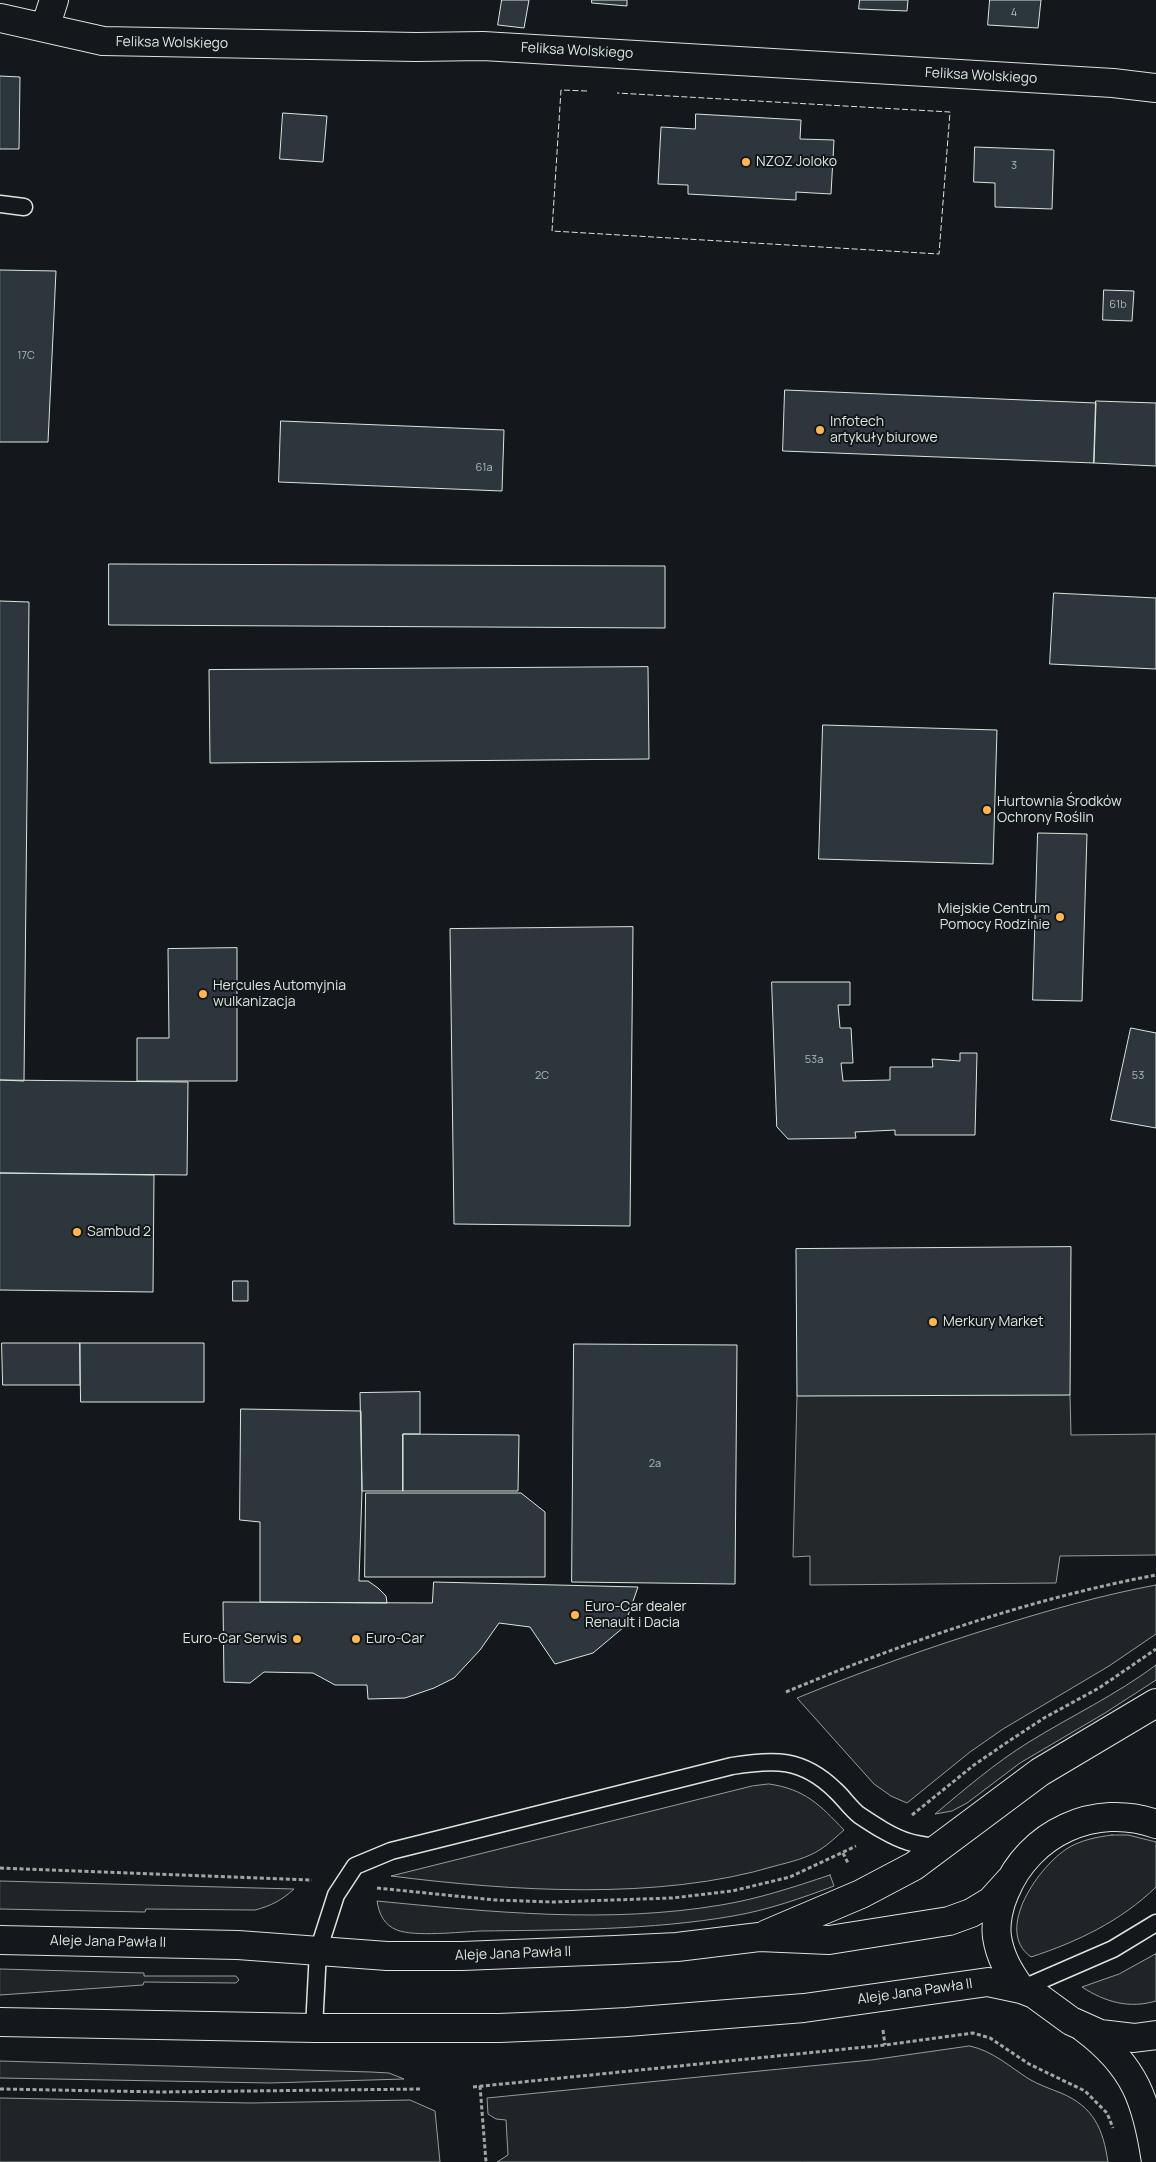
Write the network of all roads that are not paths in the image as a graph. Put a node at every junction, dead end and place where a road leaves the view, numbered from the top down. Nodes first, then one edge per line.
1 (54, 0) edge
2 (0, 18) edge
3 (45, 28) junction
4 (1156, 88) edge
5 (0, 204) edge
6 (24, 207) dead end
7 (1156, 1703) edge
8 (1149, 1818) edge
9 (940, 1848) junction
10 (1010, 1880) junction
11 (1156, 1922) edge
12 (759, 1937) junction
13 (0, 1940) edge
14 (318, 1951) junction
15 (1021, 1988) junction
16 (0, 2022) edge
17 (314, 2028) junction
18 (1084, 2028) junction
19 (1156, 2035) edge
20 (1156, 2162) edge

1 - 3 main road
2 - 3 main road, Feliksa Wolskiego
3 - 4 main road, Feliksa Wolskiego
5 - 6 lane
7 - 9 main road
8 - 10 main road
9 - 12 main road
9 - 14 lane
10 - 12 main road, Aleje Jana Pawła II
10 - 15 main road
11 - 15 lane
12 - 14 main road, Aleje Jana Pawła II
13 - 14 main road, Aleje Jana Pawła II
14 - 17 lane
15 - 17 main road, Aleje Jana Pawła II
15 - 18 main road
16 - 17 main road, Aleje Jana Pawła II
18 - 19 main road
18 - 20 main road

